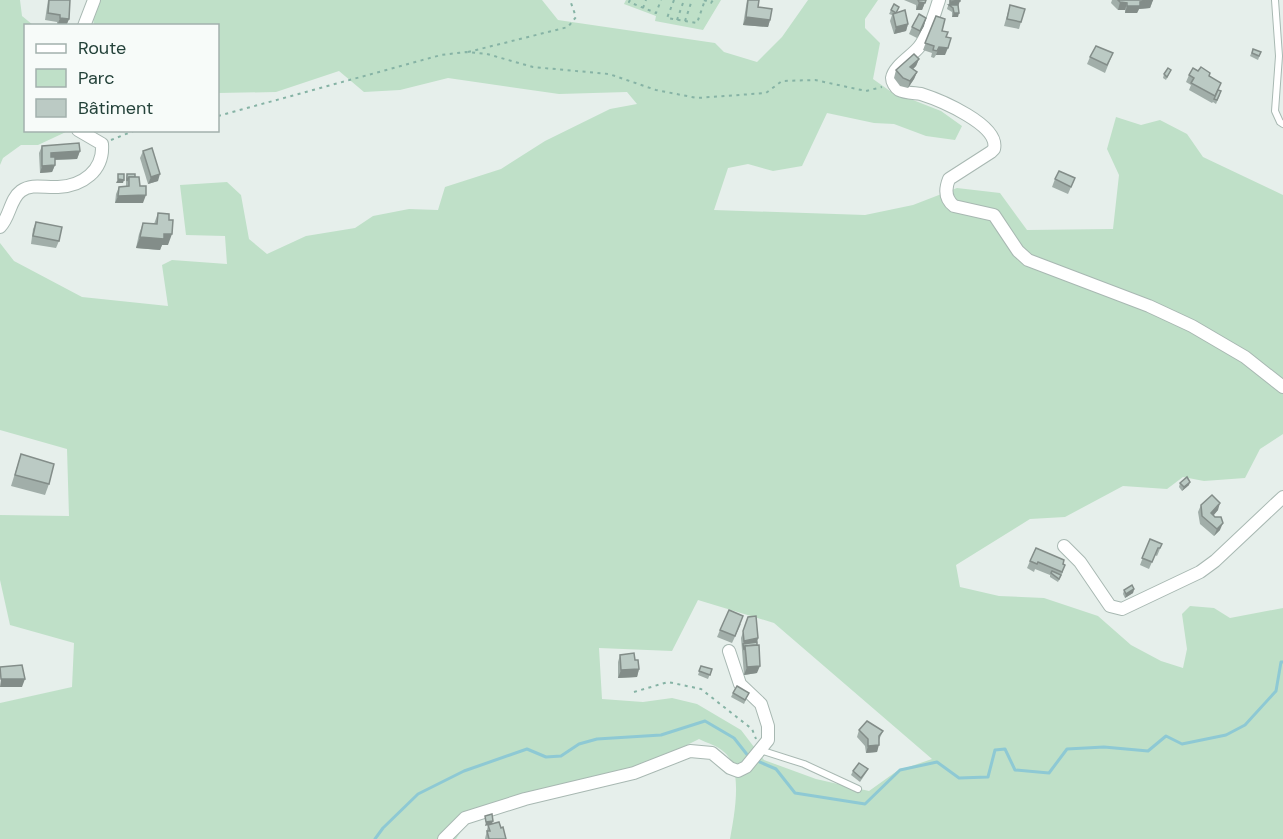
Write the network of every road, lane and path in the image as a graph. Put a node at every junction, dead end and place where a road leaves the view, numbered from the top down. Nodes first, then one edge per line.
1 (94, 0) edge
2 (570, 0) edge
3 (630, 0) edge
4 (646, 0) edge
5 (661, 0) edge
6 (674, 0) edge
7 (684, 0) edge
8 (692, 0) edge
9 (705, 0) edge
10 (713, 0) edge
11 (939, 0) edge
12 (1275, 0) edge
13 (643, 8) junction
14 (677, 20) junction
15 (685, 21) junction
16 (85, 24) edge
17 (465, 52) junction
18 (893, 84) junction
19 (219, 116) edge
20 (1283, 124) edge
21 (81, 132) edge
22 (131, 132) edge
23 (102, 144) junction
24 (0, 227) edge
25 (1283, 387) edge
26 (1283, 497) edge
27 (1064, 546) dead end
28 (729, 651) dead end
29 (634, 692) dead end
30 (758, 753) junction
31 (858, 789) dead end
32 (444, 839) edge

1 - 16 street
2 - 17 path
3 - 13 path
4 - 13 path
5 - 13 path
6 - 14 path
7 - 14 path
8 - 15 path
9 - 10 path
9 - 15 path
11 - 18 street
12 - 20 lane
14 - 15 path
17 - 18 path
17 - 19 path
18 - 25 street
21 - 23 street
22 - 23 path
23 - 24 street
26 - 27 street
28 - 30 street
29 - 30 path
30 - 31 lane
30 - 32 street

